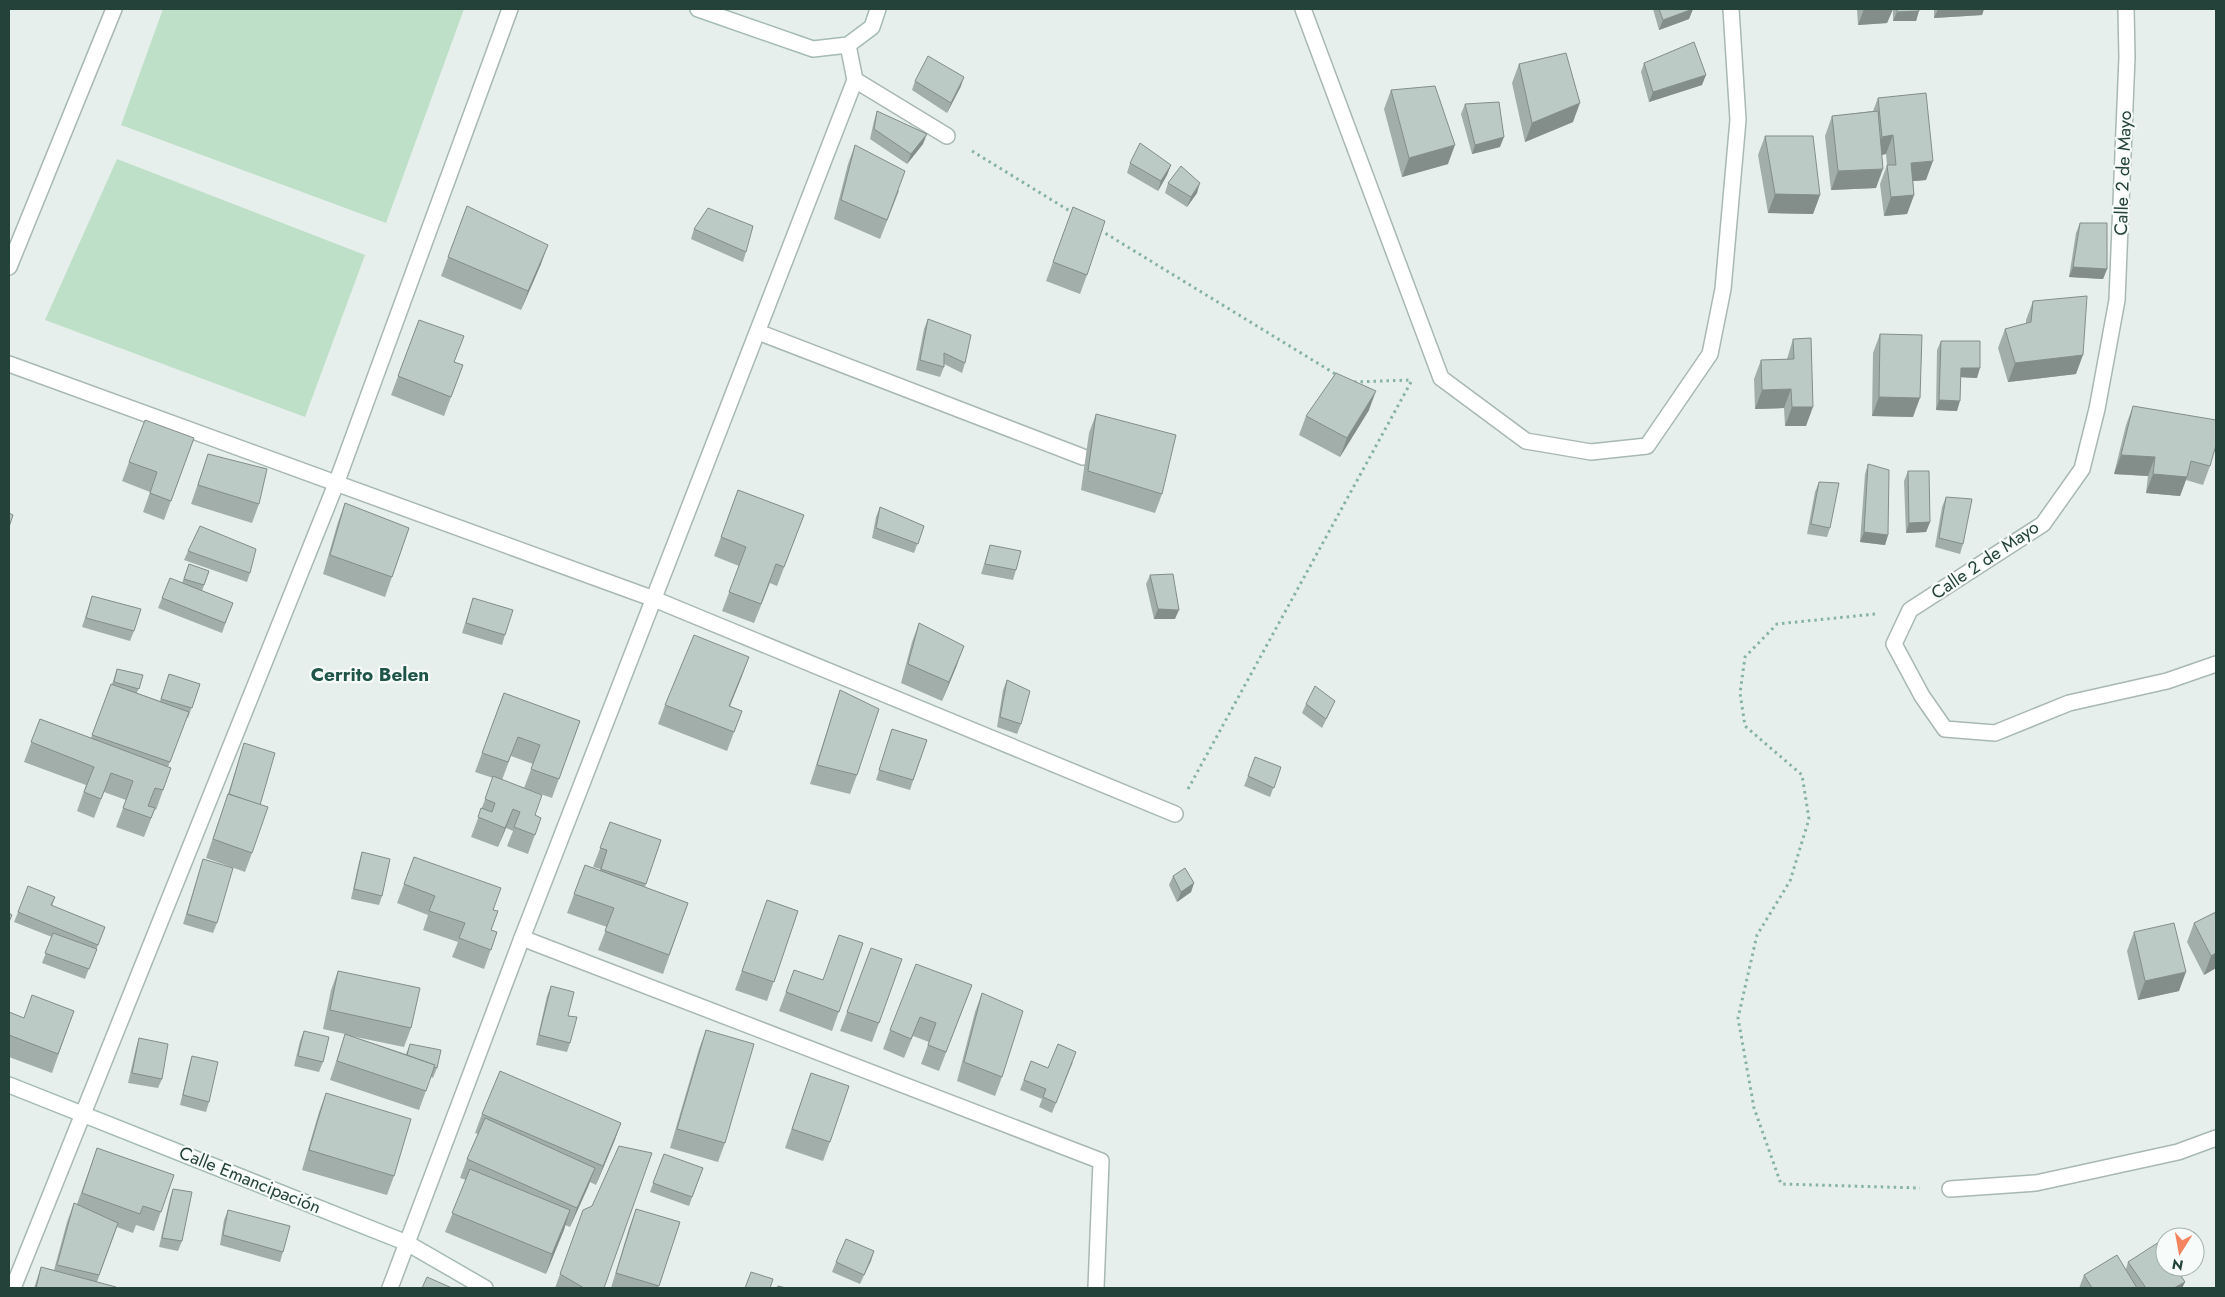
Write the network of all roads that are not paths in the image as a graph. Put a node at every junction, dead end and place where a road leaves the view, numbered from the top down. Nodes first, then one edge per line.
1 (114, 9) edge
2 (510, 9) edge
3 (698, 9) edge
4 (878, 9) edge
5 (1303, 9) edge
6 (1731, 9) edge
7 (2126, 9) edge
8 (848, 45) junction
9 (855, 80) junction
10 (947, 136) road end
11 (9, 267) edge
12 (758, 332) junction
13 (9, 364) edge
14 (1082, 456) dead end
15 (336, 484) junction
16 (654, 599) junction
17 (2216, 664) edge
18 (1174, 814) road end
19 (522, 938) junction
20 (9, 1085) edge
21 (82, 1113) junction
22 (2216, 1138) edge
23 (1950, 1189) road end
24 (407, 1243) junction
25 (13, 1288) edge
26 (390, 1288) edge
27 (485, 1288) edge
28 (1096, 1288) edge

1 - 11 street
2 - 15 street
3 - 8 street
4 - 8 street
5 - 6 street
7 - 17 street, Calle 2 de Mayo
8 - 9 street
9 - 10 street
9 - 12 street
12 - 14 street
12 - 16 street
13 - 15 street
15 - 16 street
15 - 21 street
16 - 18 street
16 - 19 street
19 - 24 street
19 - 28 street
20 - 21 street, Calle Emancipación
21 - 24 street, Calle Emancipación
21 - 25 street
22 - 23 street
24 - 26 street
24 - 27 street, Calle Emancipación

